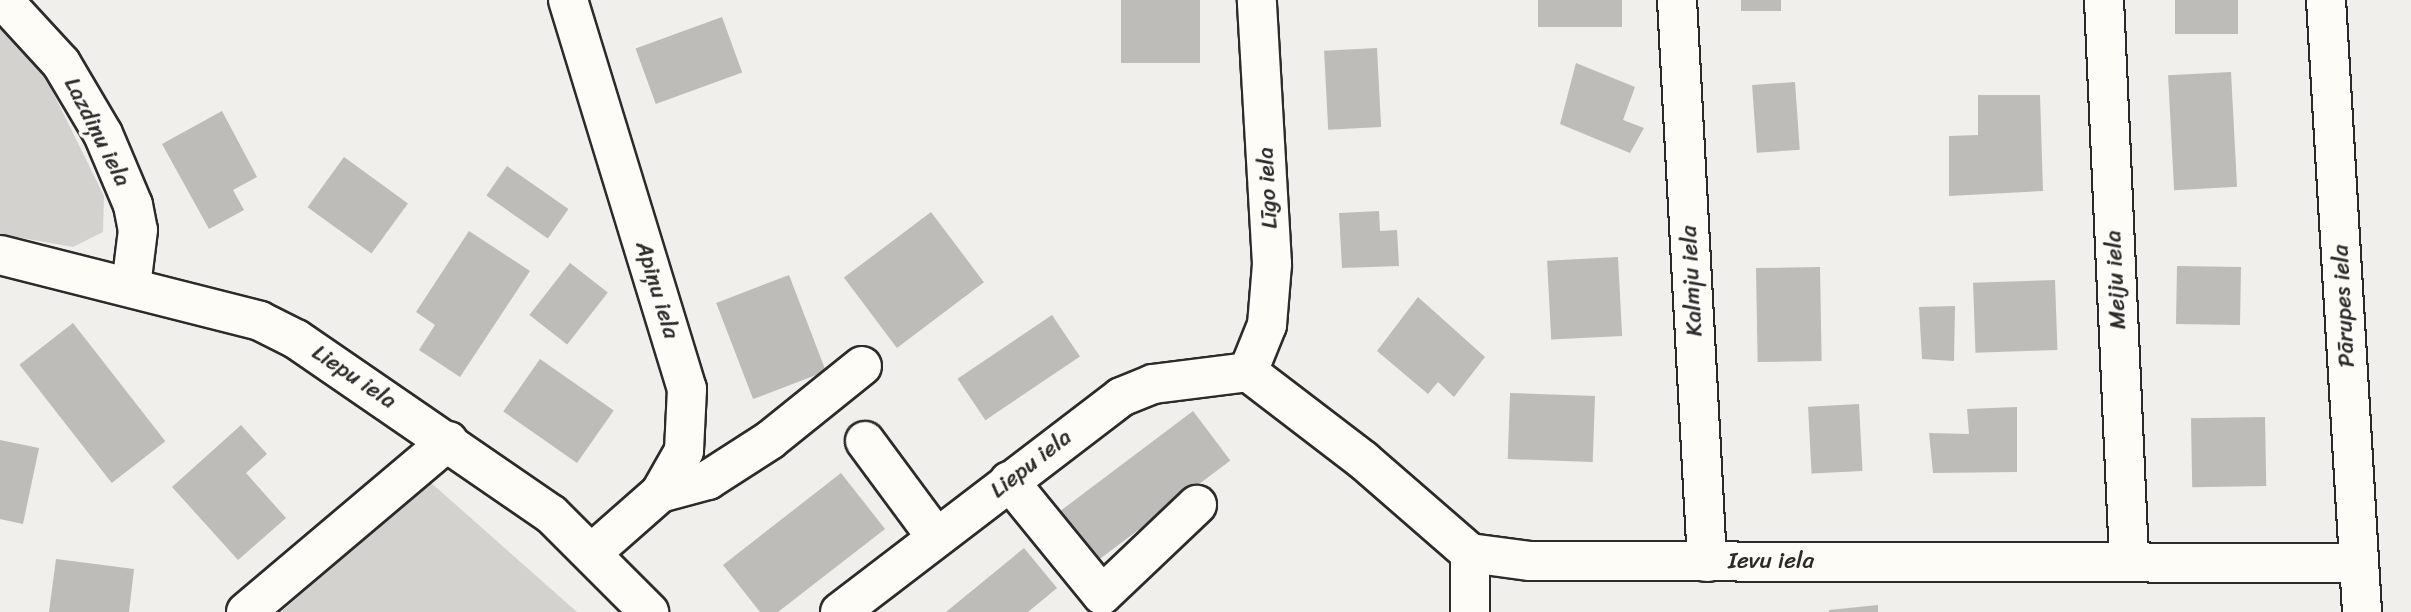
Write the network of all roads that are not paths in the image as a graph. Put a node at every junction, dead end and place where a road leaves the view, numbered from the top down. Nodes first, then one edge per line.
1 (3, 0) edge
2 (568, 0) edge
3 (1257, 0) edge
4 (1677, 0) edge
5 (2104, 0) edge
6 (2326, 0) edge
7 (0, 255) edge
8 (131, 286) junction
9 (862, 366) dead end
10 (1248, 372) junction
11 (448, 440) junction
12 (865, 441) dead end
13 (1009, 481) junction
14 (660, 493) junction
15 (1197, 505) dead end
16 (936, 537) junction
17 (593, 552) junction
18 (1470, 553) junction
19 (2129, 560) junction
20 (1707, 562) junction
21 (2359, 563) junction
22 (246, 612) edge
23 (649, 612) edge
24 (840, 612) edge
25 (1470, 612) edge
26 (2362, 612) edge

1 - 8 street, Lazdiņu iela
2 - 14 street, Apiņu iela
3 - 10 street, Līgo iela
4 - 20 street, Kalmju iela
5 - 19 street, Meiju iela
6 - 21 street, Pārupes iela
7 - 8 street, Liepu iela
8 - 11 street, Liepu iela
9 - 14 street
10 - 13 street, Liepu iela
10 - 18 street
11 - 17 street, Liepu iela
11 - 22 street
12 - 16 street
13 - 15 street
13 - 16 street, Liepu iela
14 - 17 street, Apiņu iela
16 - 24 street, Liepu iela
17 - 23 street, Liepu iela
18 - 20 street, Ievu iela
18 - 25 street
19 - 20 street, Ievu iela
19 - 21 street, Ievu iela
21 - 26 street, Pārupes iela

